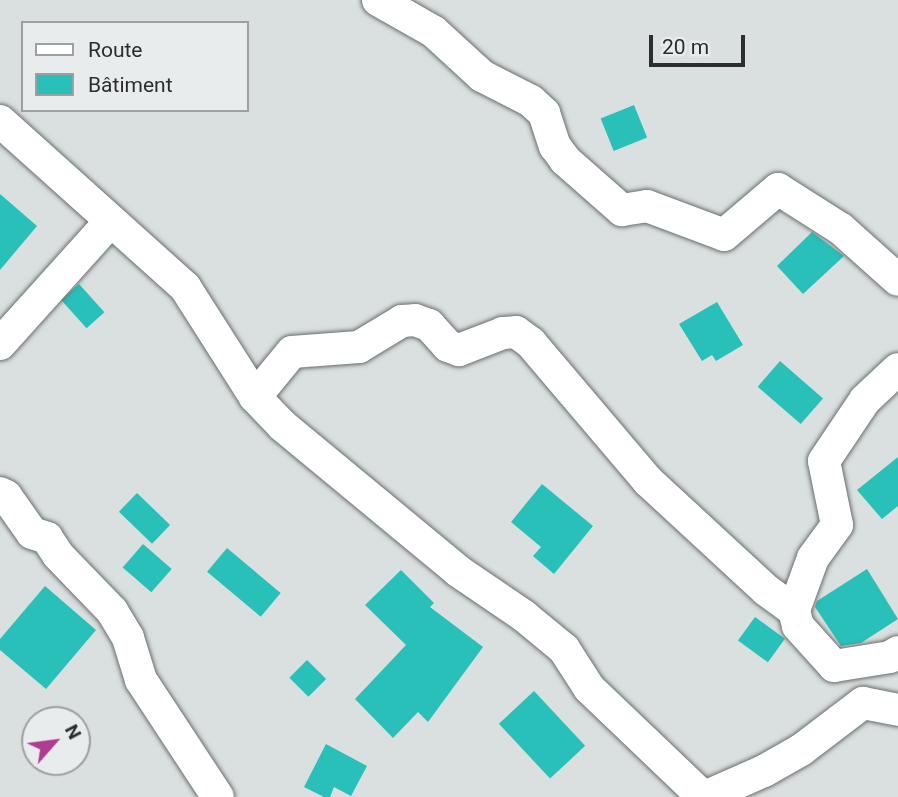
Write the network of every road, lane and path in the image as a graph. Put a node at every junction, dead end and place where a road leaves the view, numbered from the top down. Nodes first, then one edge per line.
1 (378, 0) edge
2 (0, 121) edge
3 (110, 222) junction
4 (898, 280) edge
5 (0, 344) edge
6 (898, 369) edge
7 (255, 397) junction
8 (0, 493) edge
9 (793, 610) junction
10 (898, 652) edge
11 (898, 709) edge
12 (218, 797) edge
13 (704, 797) edge

1 - 4 street
2 - 3 street
3 - 5 street
3 - 7 street
6 - 9 street
7 - 9 street
7 - 13 street
8 - 12 street
9 - 10 street
11 - 13 street

